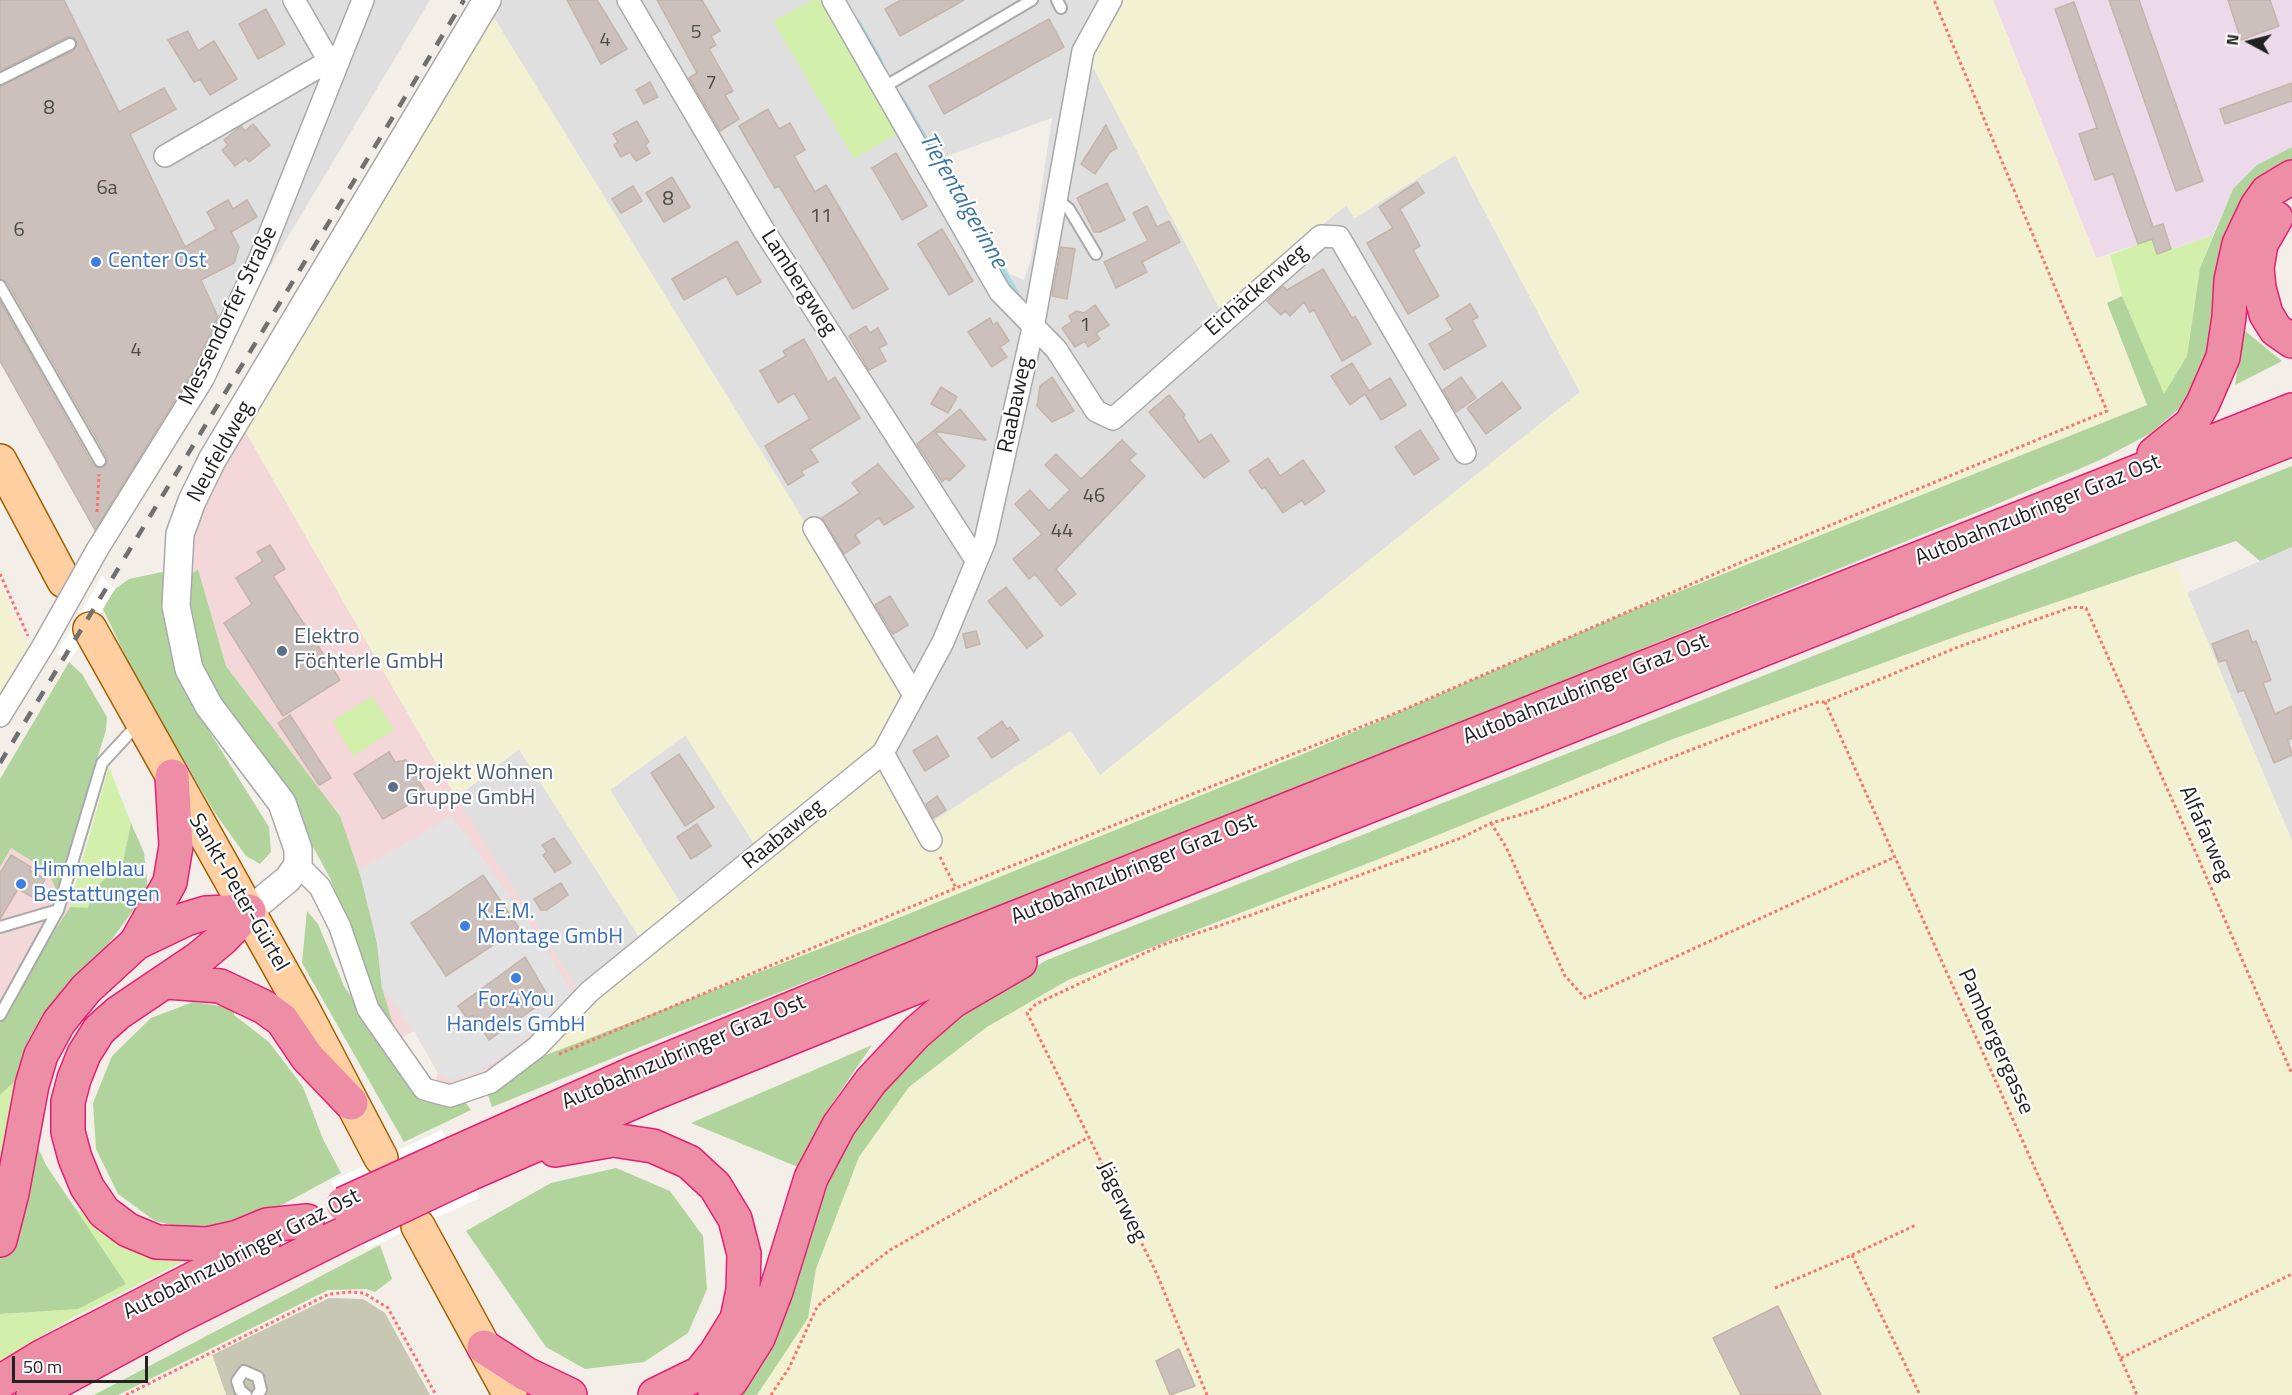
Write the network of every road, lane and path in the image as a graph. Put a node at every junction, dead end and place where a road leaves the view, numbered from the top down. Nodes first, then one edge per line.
1 (294, 0) edge
2 (363, 0) edge
3 (488, 0) edge
4 (628, 0) edge
5 (833, 0) edge
6 (1032, 0) edge
7 (1111, 0) edge
8 (1934, 0) edge
9 (70, 44) dead end
10 (333, 63) junction
11 (0, 79) edge
12 (884, 87) junction
13 (165, 156) dead end
14 (2292, 177) edge
15 (1058, 200) junction
16 (2292, 200) edge
17 (1096, 254) dead end
18 (0, 286) edge
19 (1033, 328) junction
20 (2292, 341) edge
21 (2292, 410) edge
22 (2292, 439) edge
23 (1465, 453) dead end
24 (0, 461) edge
25 (100, 461) joint
26 (2136, 471) junction
27 (98, 517) dead end
28 (814, 528) dead end
29 (976, 560) junction
30 (0, 574) edge
31 (41, 649) junction
32 (914, 695) junction
33 (1825, 702) junction
34 (0, 716) edge
35 (140, 721) junction
36 (883, 753) junction
37 (172, 776) junction
38 (1491, 824) junction
39 (932, 840) joint
40 (1894, 858) junction
41 (298, 865) junction
42 (956, 888) junction
43 (58, 910) junction
44 (249, 911) junction
45 (0, 927) edge
46 (1057, 930) junction
47 (136, 942) junction
48 (167, 982) junction
49 (3, 1004) edge
50 (0, 1015) edge
51 (531, 1052) junction
52 (2292, 1074) edge
53 (351, 1103) junction
54 (1089, 1137) junction
55 (381, 1158) dead end
56 (507, 1159) junction
57 (461, 1164) junction
58 (349, 1216) junction
59 (307, 1221) junction
60 (1916, 1225) dead end
61 (418, 1226) dead end
62 (0, 1240) edge
63 (1852, 1255) junction
64 (2292, 1274) edge
65 (1775, 1288) dead end
66 (484, 1347) junction
67 (2121, 1358) junction
68 (0, 1382) edge
69 (33, 1395) edge
70 (126, 1395) edge
71 (246, 1395) edge
72 (256, 1395) edge
73 (436, 1395) edge
74 (510, 1395) edge
75 (570, 1395) edge
76 (655, 1395) edge
77 (715, 1395) edge
78 (771, 1395) edge
79 (1207, 1395) edge
80 (1920, 1395) edge
81 (2137, 1395) edge

1 - 10 street
2 - 10 street, Messendorfer Straße
3 - 41 street, Neufeldweg
4 - 29 street, Lambergweg
5 - 12 street
6 - 12 lane
7 - 15 street, Raabaweg
8 - 42 path
9 - 11 lane
10 - 13 street
10 - 31 street, Messendorfer Straße, bridge
12 - 19 street
14 - 26 highway
15 - 17 lane
15 - 19 street, Raabaweg
16 - 20 highway
18 - 25 lane
19 - 23 street, Eichäckerweg
19 - 29 street, Raabaweg
21 - 26 highway, Autobahnzubringer Graz Ost
22 - 46 highway, Autobahnzubringer Graz Ost
24 - 35 main road, Sankt-Peter-Gürtel
25 - 27 path
26 - 57 highway, Autobahnzubringer Graz Ost
28 - 32 street
29 - 32 street, Raabaweg
30 - 31 path
31 - 34 street
32 - 36 street, Raabaweg
33 - 38 path
33 - 40 path, Pambergergasse
33 - 52 path, Alfafarweg
35 - 37 main road, Sankt-Peter-Gürtel
35 - 43 lane
36 - 39 street
36 - 51 street, Raabaweg
37 - 44 main road, Sankt-Peter-Gürtel
37 - 47 highway
38 - 40 path
38 - 54 path, Jägerweg
39 - 42 path
40 - 67 path, Pambergergasse
41 - 44 street
41 - 51 street, Raabaweg
42 - 51 path
43 - 45 lane
43 - 49 lane
44 - 47 highway
44 - 48 highway
44 - 53 main road, Sankt-Peter-Gürtel
46 - 56 highway, Autobahnzubringer Graz Ost
46 - 77 highway
47 - 62 highway
48 - 53 highway
48 - 59 highway
49 - 50 lane
53 - 55 main road, Sankt-Peter-Gürtel
54 - 78 path
54 - 79 path, Jägerweg
56 - 57 highway, Autobahnzubringer Graz Ost
56 - 76 highway
57 - 58 highway, Autobahnzubringer Graz Ost, bridge
58 - 59 highway, Autobahnzubringer Graz Ost
58 - 69 highway, Autobahnzubringer Graz Ost
59 - 68 highway, Autobahnzubringer Graz Ost
60 - 63 path
61 - 66 main road
63 - 65 path
63 - 80 path
64 - 67 path
66 - 74 main road
66 - 75 highway
67 - 81 path, Pambergergasse
70 - 73 path
71 - 72 lane

